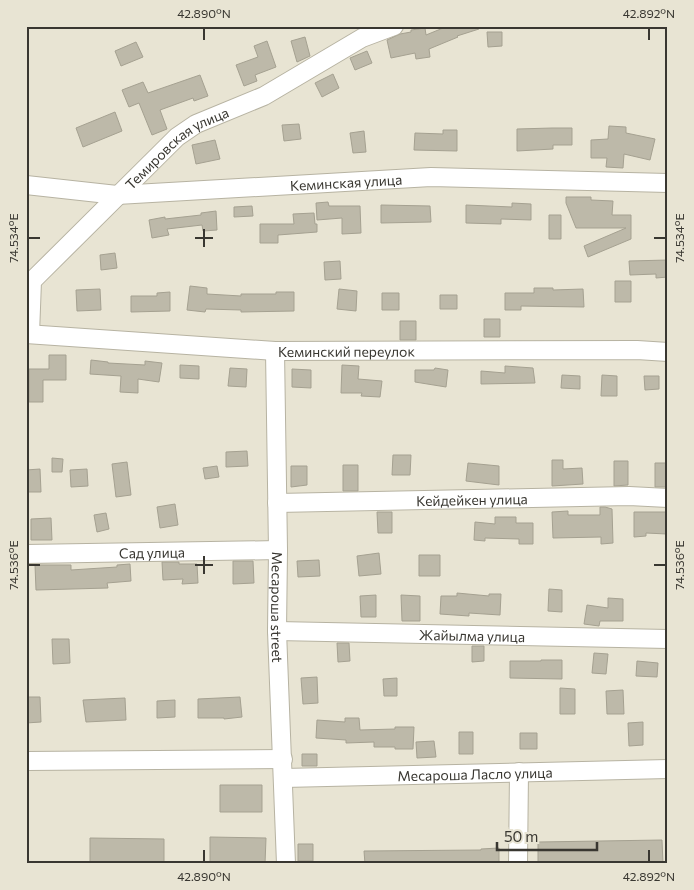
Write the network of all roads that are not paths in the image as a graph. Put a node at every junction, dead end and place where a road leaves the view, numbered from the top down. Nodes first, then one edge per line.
1 (394, 26) edge
2 (668, 183) edge
3 (26, 185) edge
4 (117, 195) junction
5 (28, 334) edge
6 (275, 351) junction
7 (668, 352) edge
8 (668, 498) edge
9 (277, 503) junction
10 (278, 550) junction
11 (26, 554) edge
12 (277, 631) junction
13 (668, 639) edge
14 (283, 759) junction
15 (26, 761) edge
16 (668, 769) edge
17 (519, 772) junction
18 (284, 778) junction
19 (286, 864) edge
20 (518, 864) edge

1 - 4 street, Темировская улица
2 - 4 street, Кеминская улица
3 - 4 street, Кеминская улица
4 - 5 street, Темировская улица
5 - 6 street, Кеминский переулок
6 - 7 street, Кеминский переулок
6 - 9 street, Месароша street
8 - 9 street, Кейдейкен улица
9 - 10 street, Месароша street
10 - 11 street, Сад улица
10 - 12 street, Месароша street
12 - 13 street, Жайылма улица
12 - 14 street, Месароша street
14 - 15 street
14 - 18 street, Месароша street
16 - 17 street, Месароша Ласло улица
17 - 18 street, Месароша Ласло улица
17 - 20 street
18 - 19 street, Месароша street

